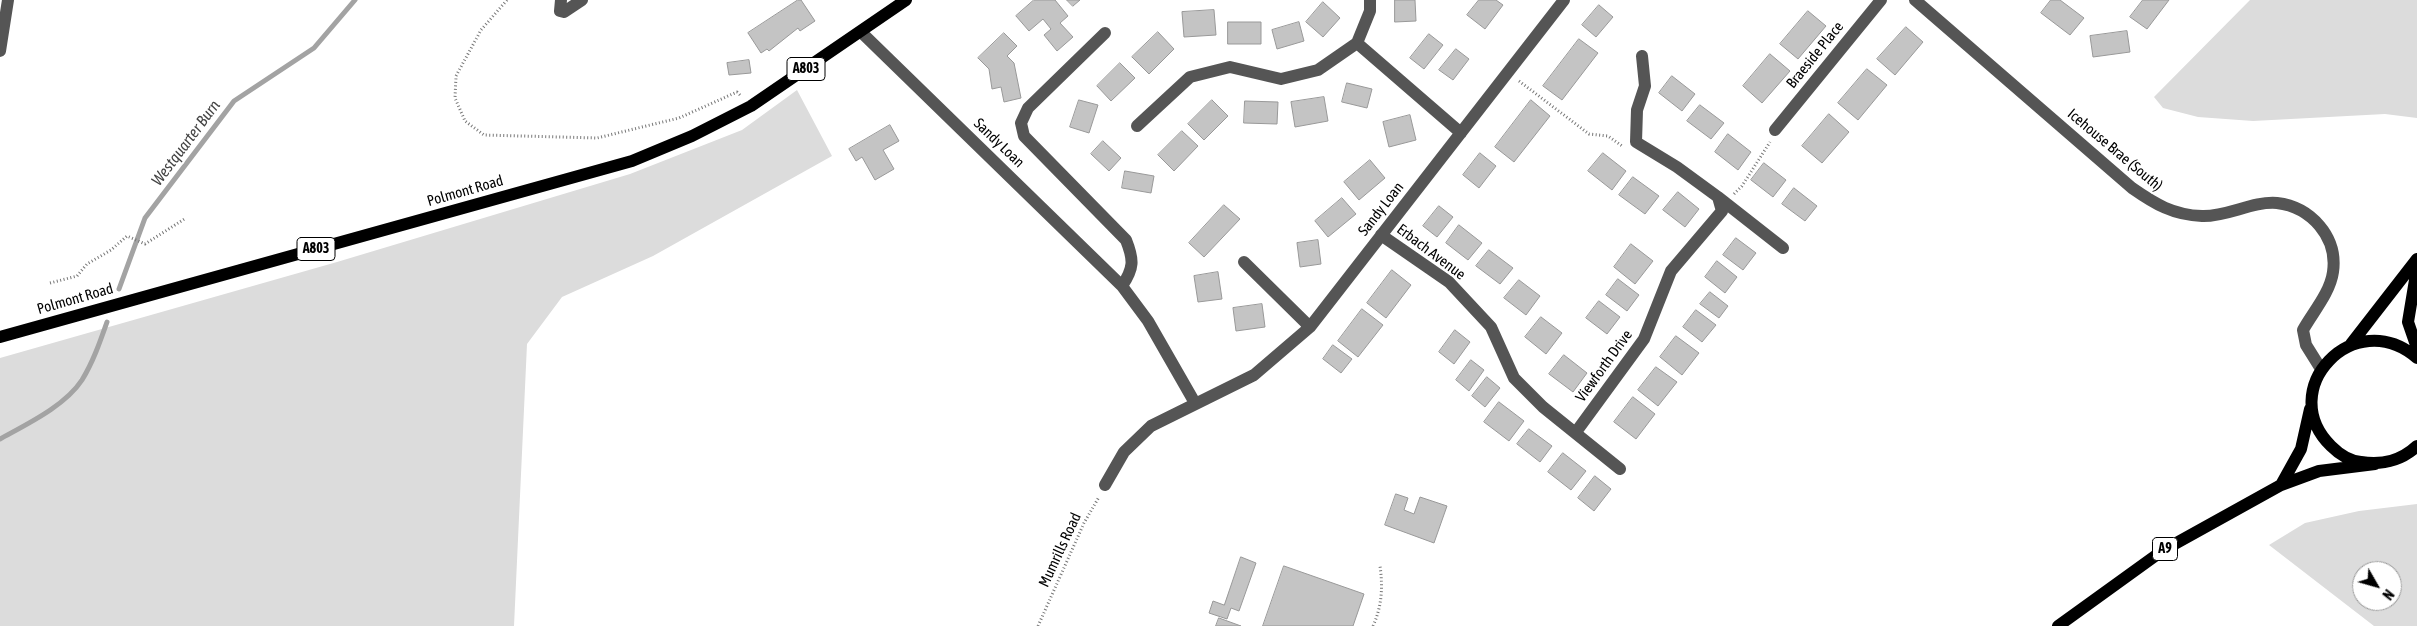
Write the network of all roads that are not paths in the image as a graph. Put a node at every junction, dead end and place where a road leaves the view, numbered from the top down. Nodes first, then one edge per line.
1 (8, 0) edge
2 (582, 0) edge
3 (906, 0) edge
4 (1370, 0) edge
5 (1564, 0) edge
6 (1880, 0) edge
7 (1915, 0) edge
8 (560, 5) edge
9 (861, 32) junction
10 (1105, 33) dead end
11 (1357, 43) junction
12 (0, 51) edge
13 (1642, 56) dead end
14 (1137, 126) dead end
15 (1776, 130) road end
16 (1461, 133) junction
17 (1722, 200) junction
18 (1381, 235) junction
19 (1782, 248) dead end
20 (2417, 259) edge
21 (1244, 262) dead end
22 (2417, 268) edge
23 (1122, 286) junction
24 (1310, 327) junction
25 (0, 337) edge
26 (2351, 344) junction
27 (2417, 348) edge
28 (2417, 358) edge
29 (2321, 369) junction
30 (2312, 402) junction
31 (1195, 403) junction
32 (1576, 432) junction
33 (2414, 451) edge
34 (2375, 464) junction
35 (1620, 469) dead end
36 (2281, 485) junction
37 (1105, 486) road end
38 (2058, 626) edge

1 - 12 street
2 - 8 street
3 - 9 main road, Polmont Road / A803
4 - 11 street
5 - 16 street, Sandy Loan
6 - 15 street, Braeside Place
7 - 29 street, Icehouse Brae (South)
9 - 23 street, Sandy Loan
9 - 25 main road, Polmont Road / A803
10 - 23 street
11 - 14 street
11 - 16 street
13 - 17 street
16 - 18 street, Sandy Loan
17 - 19 street
17 - 32 street, Viewforth Drive
18 - 24 street, Sandy Loan
18 - 32 street, Erbach Avenue
20 - 26 main road
21 - 24 street
22 - 27 main road
23 - 31 street, Sandy Loan
24 - 31 street, Sandy Loan
26 - 28 main road
26 - 29 main road
29 - 30 main road
30 - 34 main road
30 - 36 main road
31 - 37 street, Sandy Loan
32 - 35 street, Erbach Avenue
33 - 34 main road
34 - 36 main road, A9
36 - 38 main road, A9

